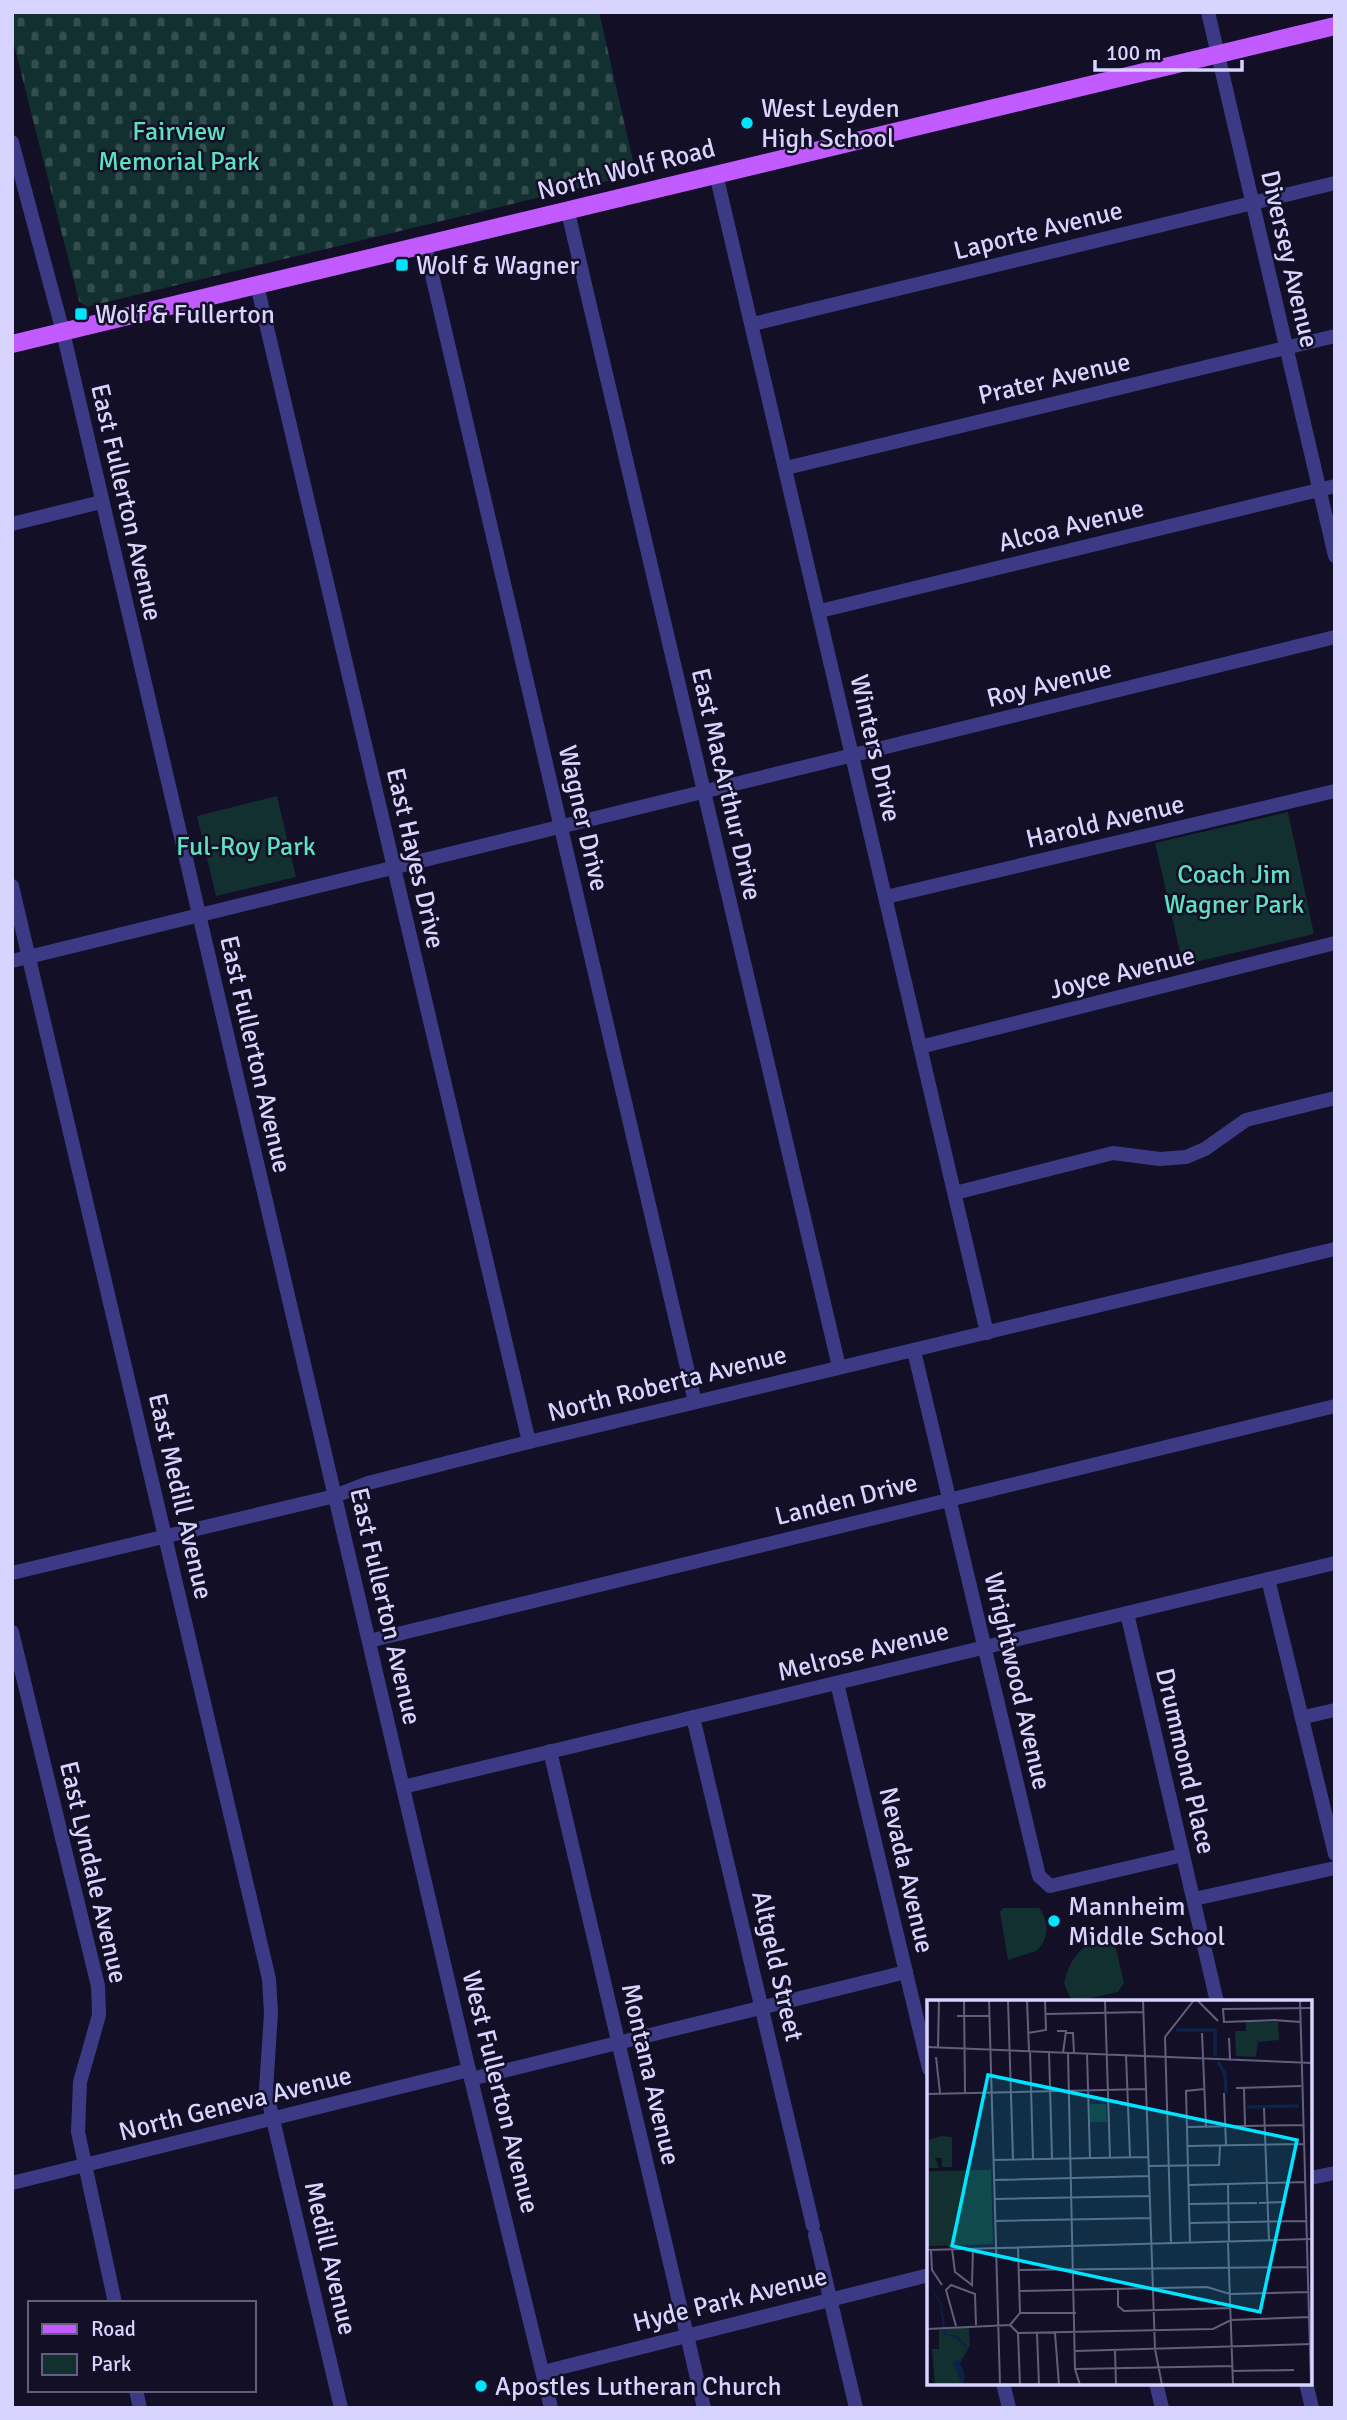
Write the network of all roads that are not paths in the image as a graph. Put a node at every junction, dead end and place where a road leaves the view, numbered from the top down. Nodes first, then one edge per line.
1 (1208, 12) edge
2 (1335, 26) edge
3 (1217, 54) junction
4 (12, 142) edge
5 (15, 167) edge
6 (716, 174) junction
7 (1335, 183) edge
8 (1252, 203) junction
9 (568, 212) junction
10 (425, 245) junction
11 (257, 285) junction
12 (753, 324) junction
13 (63, 332) junction
14 (1335, 336) edge
15 (12, 344) edge
16 (1286, 348) junction
17 (786, 468) junction
18 (1335, 486) edge
19 (1319, 489) junction
20 (101, 502) junction
21 (12, 524) edge
22 (1335, 556) edge
23 (820, 611) junction
24 (1335, 637) edge
25 (852, 757) junction
26 (1335, 791) edge
27 (705, 793) junction
28 (561, 828) junction
29 (393, 868) junction
30 (12, 886) edge
31 (886, 897) junction
32 (198, 917) junction
33 (1335, 943) edge
34 (29, 957) junction
35 (12, 961) edge
36 (920, 1047) junction
37 (1335, 1098) edge
38 (955, 1193) junction
39 (1335, 1249) edge
40 (987, 1333) junction
41 (914, 1351) junction
42 (839, 1367) junction
43 (695, 1402) junction
44 (1335, 1406) edge
45 (529, 1442) junction
46 (335, 1496) junction
47 (950, 1499) junction
48 (165, 1537) junction
49 (1335, 1563) edge
50 (12, 1573) edge
51 (1268, 1579) junction
52 (1127, 1613) junction
53 (12, 1632) edge
54 (369, 1641) junction
55 (986, 1647) junction
56 (837, 1683) junction
57 (1335, 1710) edge
58 (693, 1717) junction
59 (1304, 1717) junction
60 (550, 1751) junction
61 (403, 1787) junction
62 (1335, 1854) edge
63 (1183, 1855) junction
64 (1335, 1868) edge
65 (1194, 1899) junction
66 (906, 1972) junction
67 (1217, 2000) edge
68 (763, 2007) junction
69 (619, 2042) junction
70 (927, 2061) edge
71 (470, 2075) junction
72 (273, 2119) junction
73 (83, 2166) junction
74 (1335, 2173) edge
75 (1312, 2179) edge
76 (12, 2183) edge
77 (927, 2276) edge
78 (830, 2300) junction
79 (116, 2301) edge
80 (686, 2334) junction
81 (543, 2372) junction
82 (1003, 2385) edge
83 (1156, 2385) edge
84 (1306, 2385) edge
85 (341, 2408) edge
86 (551, 2408) edge
87 (704, 2408) edge
88 (856, 2408) edge
89 (1009, 2408) edge
90 (1162, 2408) edge
91 (1312, 2408) edge

1 - 3 street, Diversey Avenue
2 - 3 main road, North Wolf Road
3 - 6 main road, North Wolf Road
3 - 8 street, Diversey Avenue
4 - 5 street
5 - 13 street
6 - 9 main road, North Wolf Road
6 - 12 street, Winters Drive
7 - 8 street, Laporte Avenue
8 - 12 street, Laporte Avenue
8 - 16 street, Diversey Avenue
9 - 10 main road, North Wolf Road
9 - 27 street, East MacArthur Drive
10 - 11 main road, North Wolf Road
10 - 28 street, Wagner Drive
11 - 13 main road, North Wolf Road
11 - 29 street, East Hayes Drive
12 - 17 street, Winters Drive
13 - 15 main road, North Wolf Road
13 - 20 street, East Fullerton Avenue
14 - 16 street, Prater Avenue
16 - 17 street, Prater Avenue
16 - 19 street, Diversey Avenue
17 - 23 street, Winters Drive
18 - 19 street, Alcoa Avenue
19 - 22 street, Diversey Avenue
19 - 23 street, Alcoa Avenue
20 - 21 street
20 - 32 street, East Fullerton Avenue
23 - 25 street, Winters Drive
24 - 25 street, Roy Avenue
25 - 27 street, Roy Avenue
25 - 31 street, Winters Drive
26 - 31 street, Harold Avenue
27 - 28 street, Roy Avenue
27 - 42 street, East MacArthur Drive
28 - 29 street, Roy Avenue
28 - 43 street, Wagner Drive
29 - 32 street, Roy Avenue
29 - 45 street, East Hayes Drive
30 - 34 street, East Medill Avenue
31 - 36 street, Winters Drive
32 - 34 street, Roy Avenue
32 - 46 street, East Fullerton Avenue
33 - 36 street, Joyce Avenue
34 - 35 street, Roy Avenue
34 - 48 street, East Medill Avenue
36 - 38 street, Winters Drive
37 - 38 street
38 - 40 street, Winters Drive
39 - 40 street, North Roberta Avenue
40 - 41 street, North Roberta Avenue
41 - 42 street, North Roberta Avenue
41 - 47 street, Wrightwood Avenue
42 - 43 street, North Roberta Avenue
43 - 45 street, North Roberta Avenue
44 - 47 street, Landen Drive
45 - 46 street, North Roberta Avenue
46 - 48 street, North Roberta Avenue
46 - 54 street, East Fullerton Avenue
47 - 54 street, Landen Drive
47 - 55 street, Wrightwood Avenue
48 - 50 street, North Roberta Avenue
48 - 72 street, East Medill Avenue
49 - 51 street, Melrose Avenue
51 - 52 street, Melrose Avenue
51 - 59 street
52 - 55 street, Melrose Avenue
52 - 63 street, Drummond Place
53 - 73 street, East Lyndale Avenue
54 - 61 street, East Fullerton Avenue
55 - 56 street, Melrose Avenue
55 - 63 street, Wrightwood Avenue
56 - 58 street, Melrose Avenue
56 - 66 street, Nevada Avenue
57 - 59 street
58 - 60 street, Melrose Avenue
58 - 68 street, Altgeld Street
59 - 62 street
60 - 61 street, Melrose Avenue
60 - 69 street, Montana Avenue
61 - 71 street, West Fullerton Avenue
63 - 65 street, Drummond Place
64 - 65 street
65 - 67 street, Drummond Place
66 - 68 street, North Geneva Avenue
66 - 70 street, Nevada Avenue
68 - 69 street, North Geneva Avenue
68 - 78 street, Altgeld Street
69 - 71 street, North Geneva Avenue
69 - 80 street, Montana Avenue
71 - 72 street, North Geneva Avenue
71 - 81 street, West Fullerton Avenue
72 - 73 street, North Geneva Avenue
72 - 85 street, Medill Avenue
73 - 76 street, North Geneva Avenue
73 - 79 street, East Lyndale Avenue
74 - 75 street
77 - 78 street, Hyde Park Avenue
78 - 80 street, Hyde Park Avenue
78 - 88 street, Altgeld Street
80 - 81 street, Hyde Park Avenue
80 - 87 street, Montana Avenue
81 - 86 street, West Fullerton Avenue
82 - 89 street
83 - 90 street
84 - 91 street

